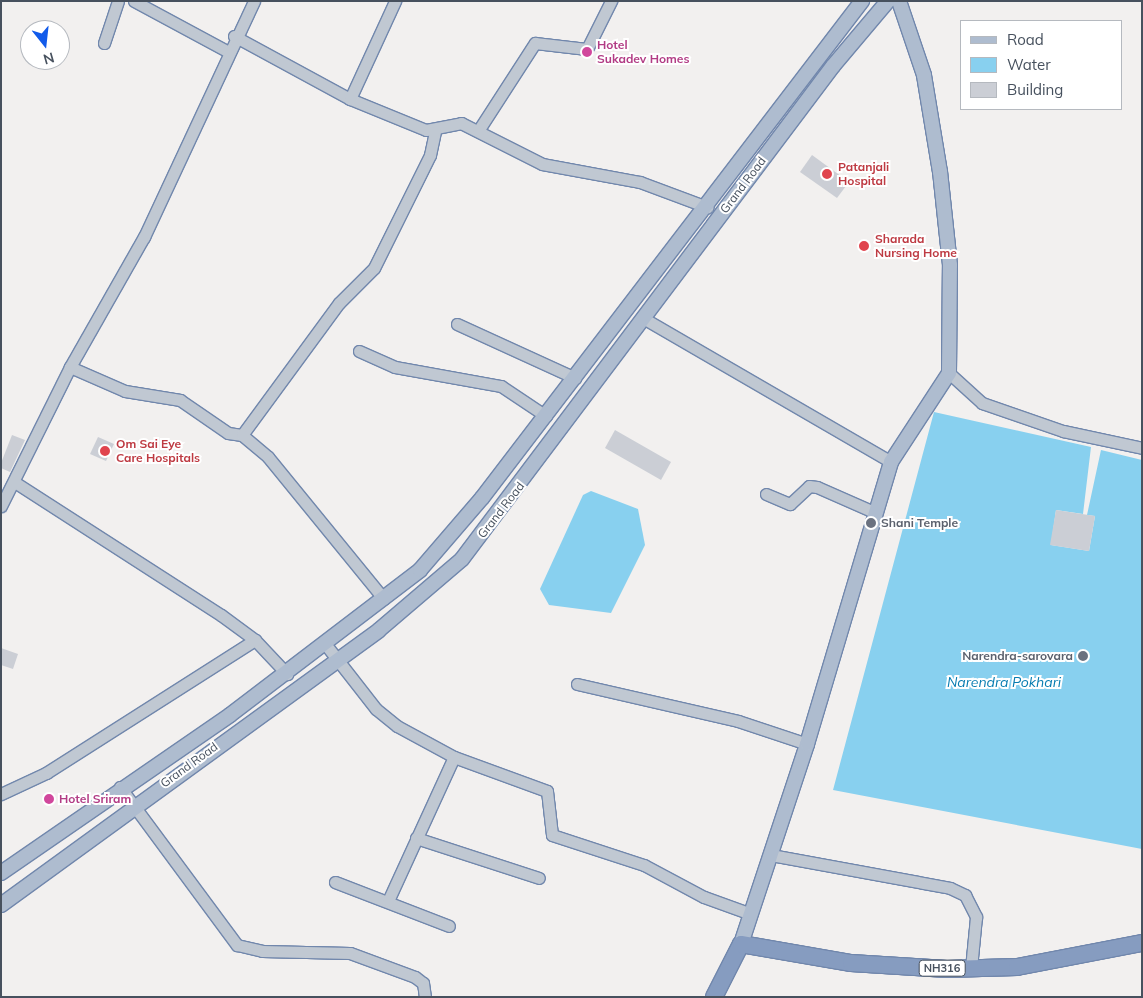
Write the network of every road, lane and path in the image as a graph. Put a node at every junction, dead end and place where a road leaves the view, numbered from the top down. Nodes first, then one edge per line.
1 (118, 1) edge
2 (134, 1) edge
3 (254, 1) edge
4 (395, 1) edge
5 (611, 1) edge
6 (862, 1) edge
7 (888, 1) edge
8 (900, 1) edge
9 (234, 36) junction
10 (104, 43) dead end
11 (227, 51) junction
12 (350, 99) junction
13 (478, 131) junction
14 (435, 132) junction
15 (707, 207) junction
16 (643, 318) junction
17 (457, 324) dead end
18 (359, 351) dead end
19 (70, 367) junction
20 (950, 373) junction
21 (575, 378) junction
22 (546, 416) junction
23 (242, 435) junction
24 (1142, 448) edge
25 (891, 462) junction
26 (16, 483) junction
27 (766, 494) dead end
28 (1, 506) edge
29 (876, 513) junction
30 (384, 599) junction
31 (255, 640) junction
32 (326, 645) junction
33 (337, 660) junction
34 (287, 674) junction
35 (577, 684) dead end
36 (808, 744) junction
37 (454, 757) junction
38 (120, 787) junction
39 (1, 794) edge
40 (133, 806) junction
41 (416, 838) junction
42 (771, 855) junction
43 (1, 873) edge
44 (540, 878) dead end
45 (335, 882) dead end
46 (388, 901) junction
47 (1, 905) edge
48 (751, 914) junction
49 (449, 926) dead end
50 (1142, 943) edge
51 (741, 944) junction
52 (971, 968) junction
53 (425, 997) edge
54 (714, 997) edge

1 - 10 street
2 - 11 street
3 - 9 street
4 - 12 street
5 - 13 street
6 - 15 main road, Grand Road
7 - 16 main road, Grand Road
8 - 20 main road
9 - 11 street
9 - 12 street
11 - 19 street
12 - 14 street
13 - 14 street
13 - 15 street
14 - 23 street
15 - 21 main road, Grand Road
16 - 25 street
16 - 33 main road, Grand Road
17 - 21 street
18 - 22 street
19 - 23 street
19 - 26 street
20 - 24 street
20 - 25 main road
21 - 22 main road, Grand Road
22 - 30 main road, Grand Road
23 - 30 street
25 - 29 main road
26 - 28 street
26 - 31 street
27 - 29 street
29 - 36 main road
30 - 32 main road, Grand Road
31 - 34 street
31 - 39 street
32 - 33 street
32 - 34 main road, Grand Road
33 - 37 street
33 - 40 main road, Grand Road
34 - 38 main road, Grand Road
35 - 36 street
36 - 42 main road
37 - 41 street
37 - 48 street
38 - 40 street
38 - 43 main road, Grand Road
40 - 47 main road, Grand Road
40 - 53 street
41 - 44 street
41 - 46 street
42 - 48 main road
42 - 52 street
45 - 46 street
46 - 49 street
48 - 51 main road
50 - 52 highway, NH316
51 - 52 highway, NH316
51 - 54 highway

